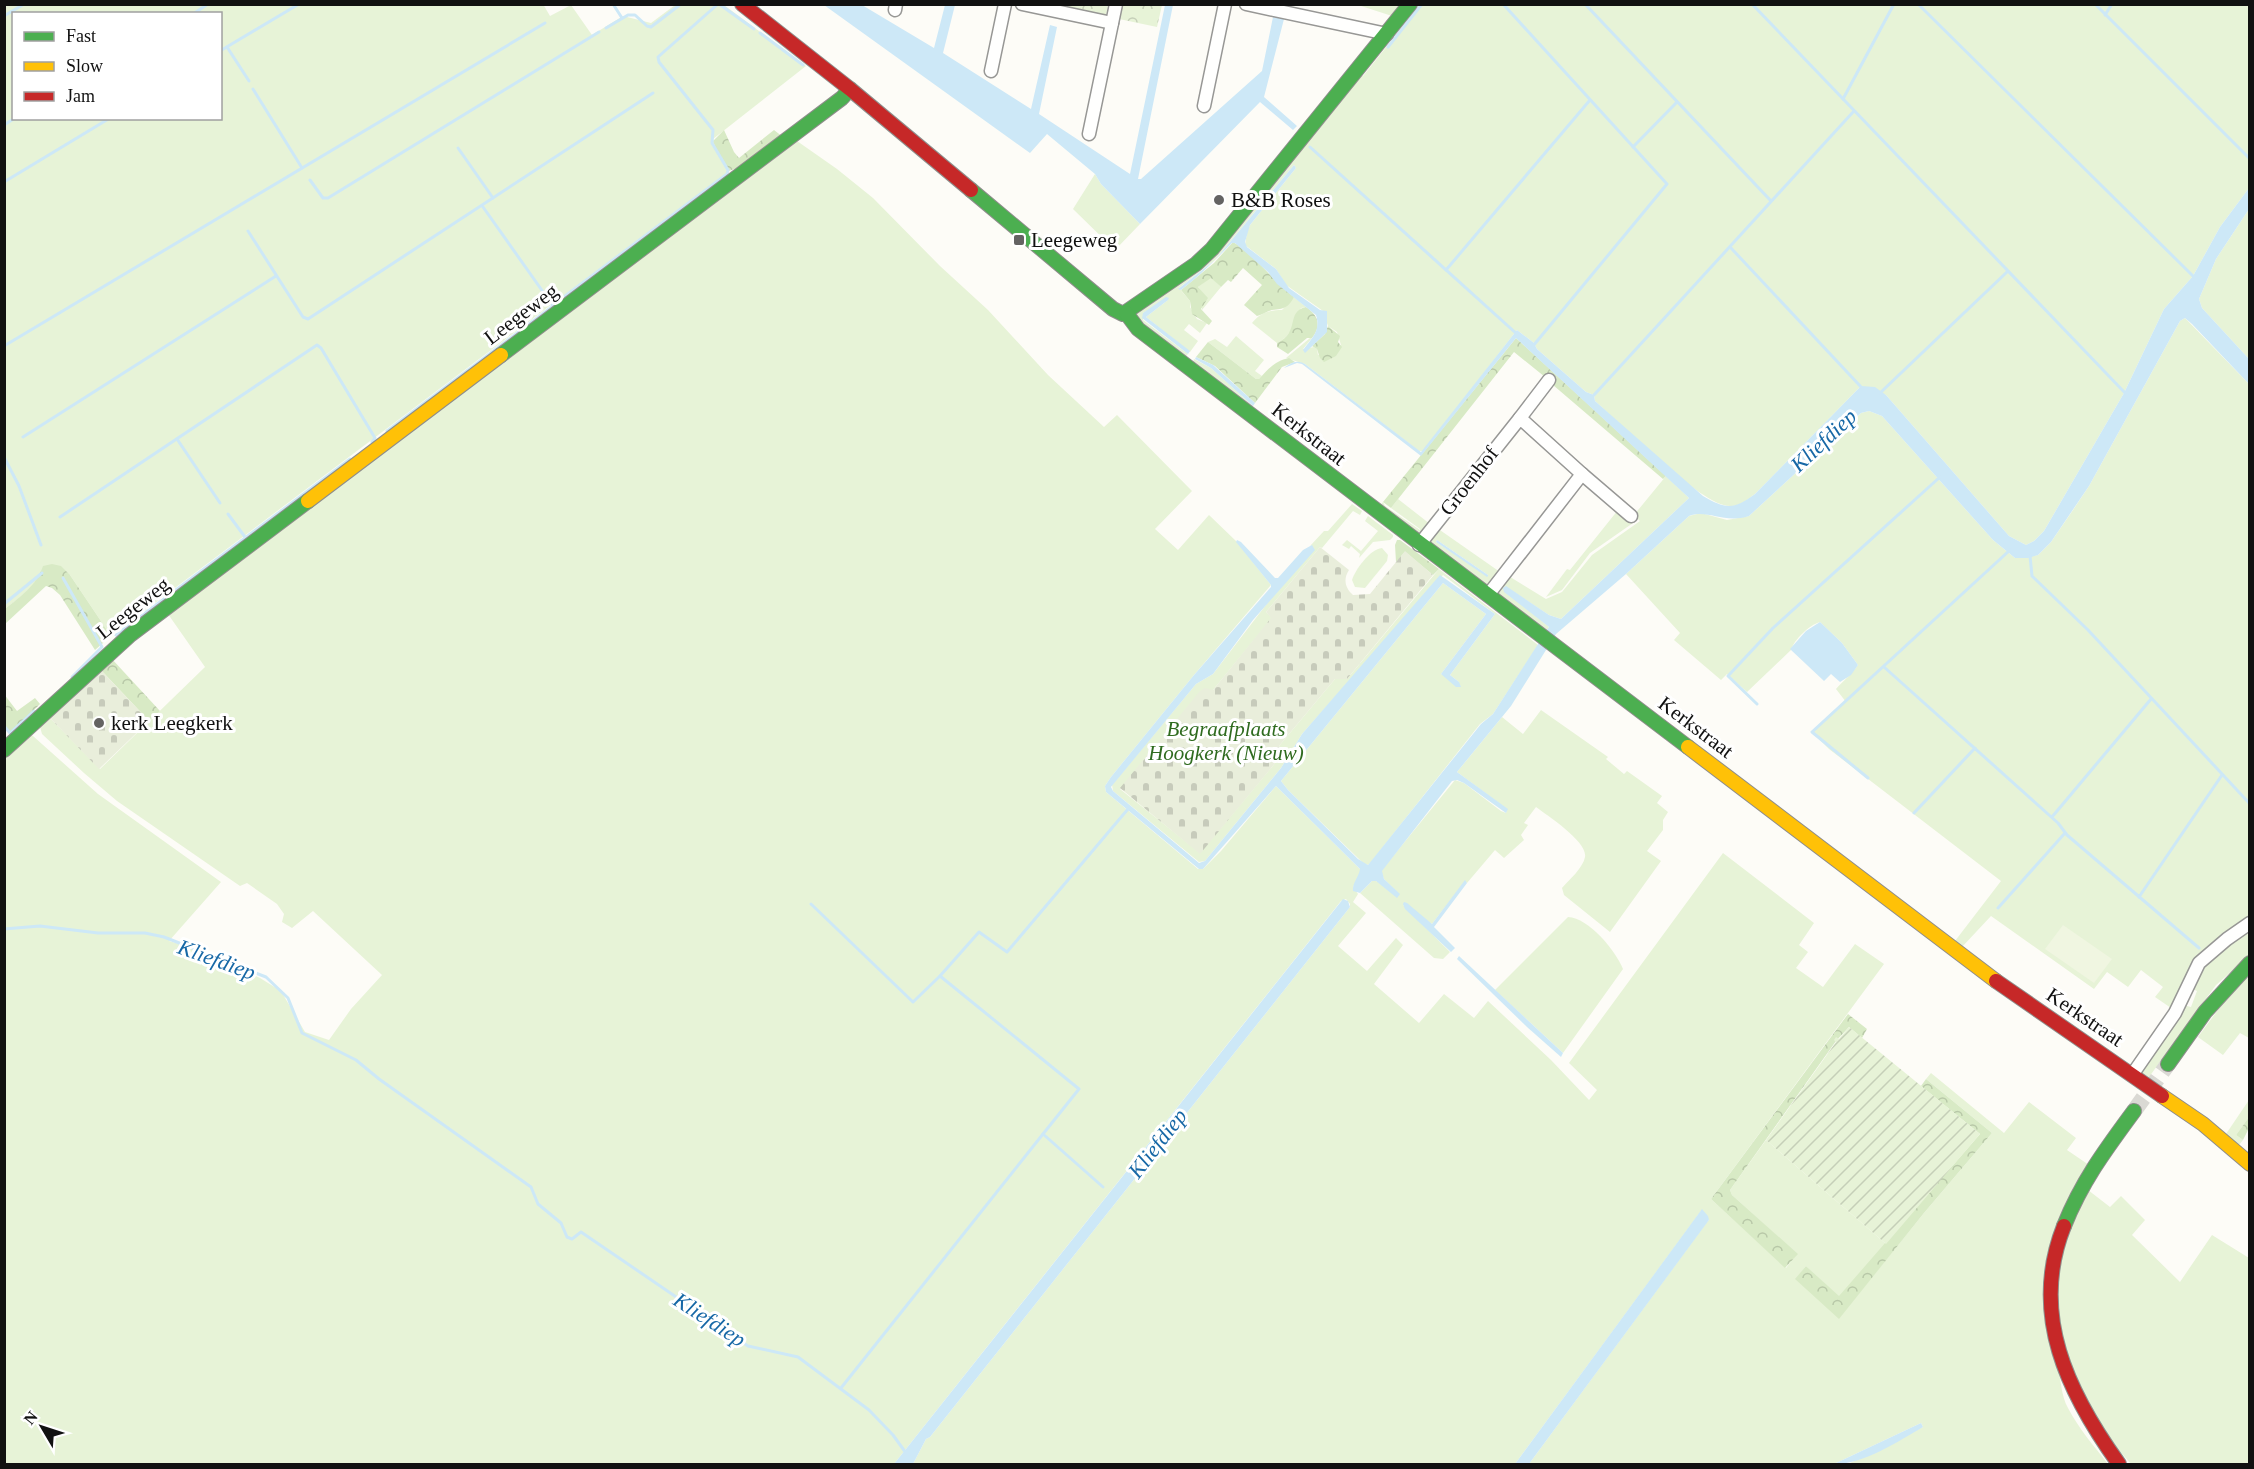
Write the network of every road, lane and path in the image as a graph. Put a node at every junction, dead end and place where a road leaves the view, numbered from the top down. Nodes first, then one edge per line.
1 (742, 4) edge
2 (1005, 4) edge
3 (1022, 4) edge
4 (1116, 4) edge
5 (1225, 4) edge
6 (1246, 4) edge
7 (1410, 4) edge
8 (1112, 23) junction
9 (1387, 34) junction
10 (991, 71) dead end
11 (850, 89) junction
12 (1204, 105) dead end
13 (1089, 134) dead end
14 (1126, 313) junction
15 (1549, 380) dead end
16 (1520, 418) junction
17 (1582, 474) junction
18 (1631, 516) dead end
19 (1419, 545) junction
20 (1488, 595) junction
21 (4, 750) edge
22 (2250, 923) edge
23 (2250, 963) edge
24 (2168, 1064) tunnel mouth
25 (2132, 1075) junction
26 (2134, 1111) tunnel mouth
27 (2250, 1164) edge
28 (2119, 1464) edge

1 - 11 street
2 - 10 street
3 - 8 street
4 - 8 street
5 - 12 street
6 - 9 street
7 - 9 street
8 - 13 street
9 - 14 street
11 - 14 street
11 - 21 street, Leegeweg
14 - 19 street, Kerkstraat
15 - 16 street, Groenhof
16 - 17 street
16 - 19 street, Groenhof
17 - 18 street
17 - 20 street
19 - 20 street, Kerkstraat
20 - 25 street, Kerkstraat
22 - 25 street
23 - 24 street
25 - 27 street, Kerkstraat
26 - 28 street

